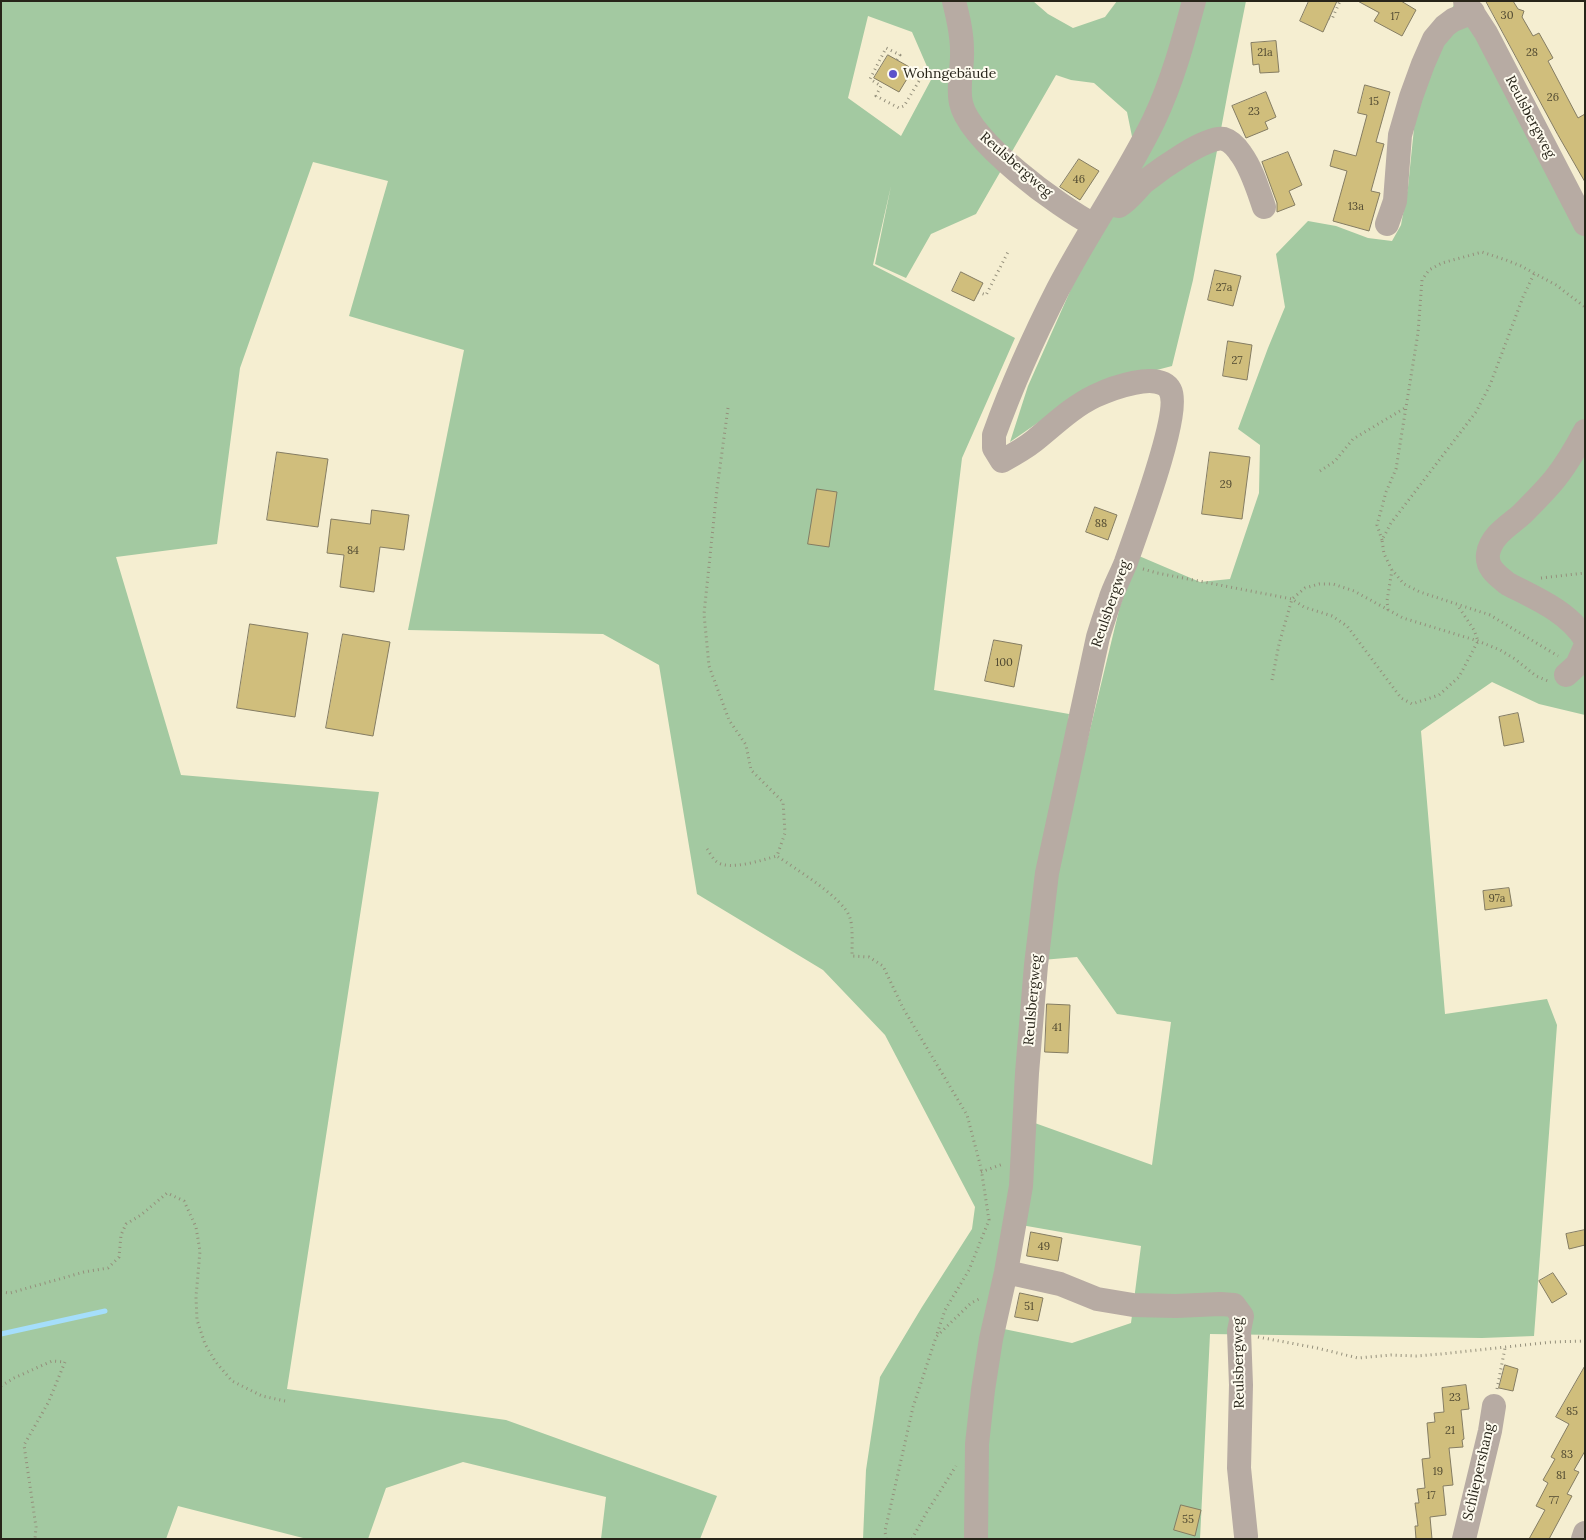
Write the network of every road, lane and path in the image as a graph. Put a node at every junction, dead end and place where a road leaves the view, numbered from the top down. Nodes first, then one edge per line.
1 (954, 1) edge
2 (1194, 1) edge
3 (1340, 1) edge
4 (1469, 7) edge
5 (1329, 18) dead end
6 (897, 60) dead end
7 (938, 76) dead end
8 (1108, 204) junction
9 (1264, 207) dead end
10 (1387, 224) dead end
11 (1585, 224) edge
12 (1094, 225) junction
13 (1008, 252) dead end
14 (1534, 274) junction
15 (978, 292) dead end
16 (1585, 307) edge
17 (728, 408) dead end
18 (1406, 408) junction
19 (1585, 432) edge
20 (1320, 470) dead end
21 (1382, 540) junction
22 (1125, 563) junction
23 (1392, 570) junction
24 (1585, 573) edge
25 (1508, 584) junction
26 (1292, 599) junction
27 (1457, 605) junction
28 (1388, 611) junction
29 (1585, 638) edge
30 (1478, 641) junction
31 (1576, 662) edge
32 (1272, 680) dead end
33 (707, 849) dead end
34 (777, 856) junction
35 (1004, 1280) junction
36 (1, 1292) edge
37 (1239, 1331) junction
38 (936, 1337) junction
39 (1585, 1341) edge
40 (1505, 1348) junction
41 (1, 1386) edge
42 (285, 1401) dead end
43 (1494, 1406) joint
44 (977, 1444) junction
45 (1585, 1533) edge
46 (1246, 1536) dead end
47 (35, 1539) edge
48 (886, 1539) edge
49 (912, 1539) edge
50 (976, 1539) edge
51 (1464, 1539) edge
52 (1583, 1539) edge

1 - 12 street, Reulsbergweg
2 - 8 street, Reulsbergweg
3 - 5 path
4 - 10 street, Reulsbergweg
4 - 11 street, Reulsbergweg
6 - 7 path
8 - 9 street
8 - 12 street, Reulsbergweg
12 - 22 street, Reulsbergweg
13 - 15 path
14 - 16 path
14 - 18 path
14 - 21 path
17 - 34 path
18 - 20 path
18 - 21 path
19 - 25 street
21 - 23 path
22 - 26 path
22 - 35 street, Reulsbergweg
23 - 27 path
23 - 28 path
24 - 25 path
25 - 29 street
26 - 28 path
26 - 30 path
26 - 32 path
27 - 30 path
27 - 31 path
28 - 30 path
30 - 31 path
33 - 34 path
34 - 38 path
35 - 37 street, Reulsbergweg
35 - 38 path
35 - 44 street, Reulsbergweg
36 - 42 path
37 - 40 path
37 - 46 street, Reulsbergweg
38 - 48 path
39 - 40 path
40 - 43 path
41 - 47 path
43 - 51 street, Schliepershang
44 - 49 path
44 - 50 street, Reulsbergweg
45 - 52 street

